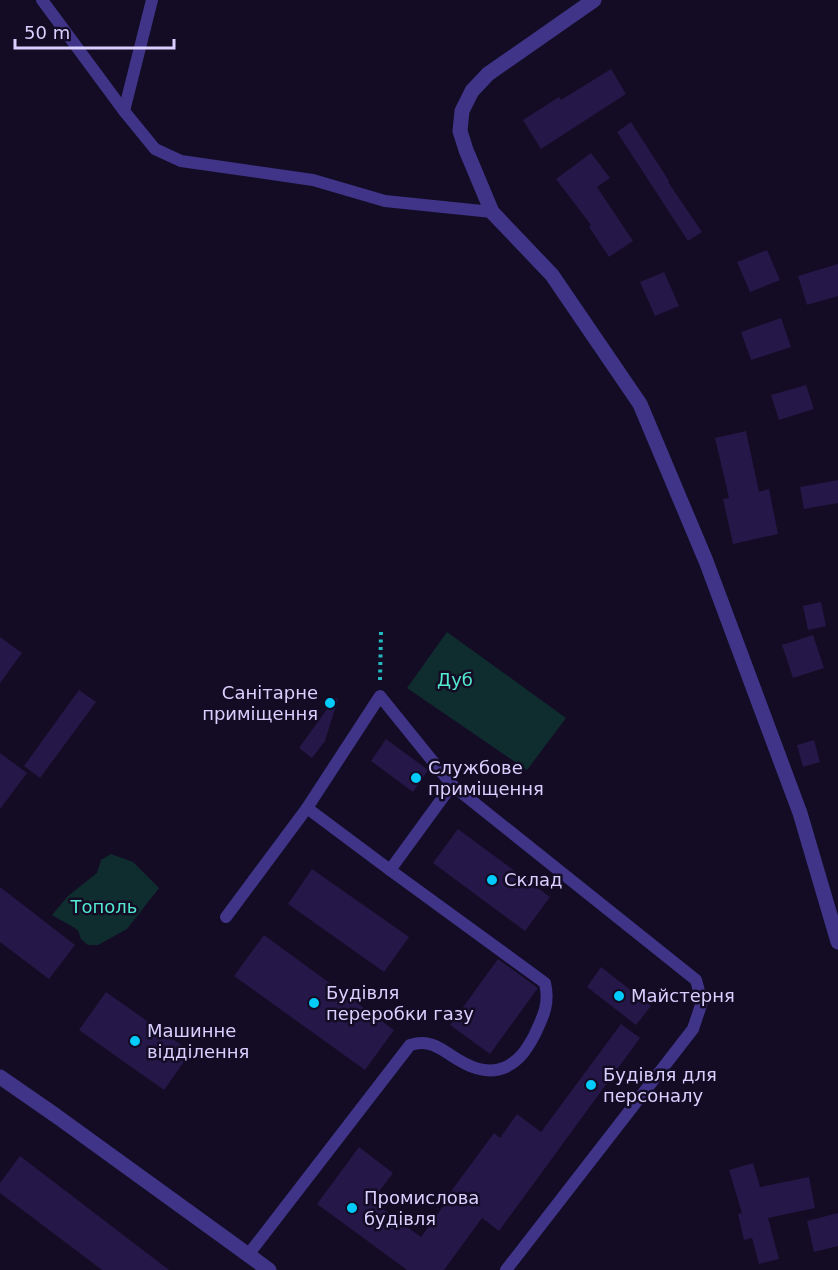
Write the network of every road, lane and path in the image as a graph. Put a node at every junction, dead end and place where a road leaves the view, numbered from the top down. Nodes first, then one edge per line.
1 (42, 0) edge
2 (152, 0) edge
3 (594, 0) edge
4 (124, 111) junction
5 (492, 212) junction
6 (381, 632) dead end
7 (380, 696) junction
8 (452, 785) junction
9 (307, 808) junction
10 (390, 870) junction
11 (226, 918) dead end
12 (838, 942) edge
13 (0, 1077) edge
14 (248, 1255) junction
15 (269, 1270) edge
16 (506, 1270) edge

1 - 4 lane
2 - 4 lane
3 - 5 street
4 - 5 lane
5 - 12 street
6 - 7 path
7 - 8 lane
7 - 9 lane
8 - 10 lane
8 - 16 lane
9 - 10 lane
9 - 11 lane
10 - 14 lane
13 - 14 street
14 - 15 street

